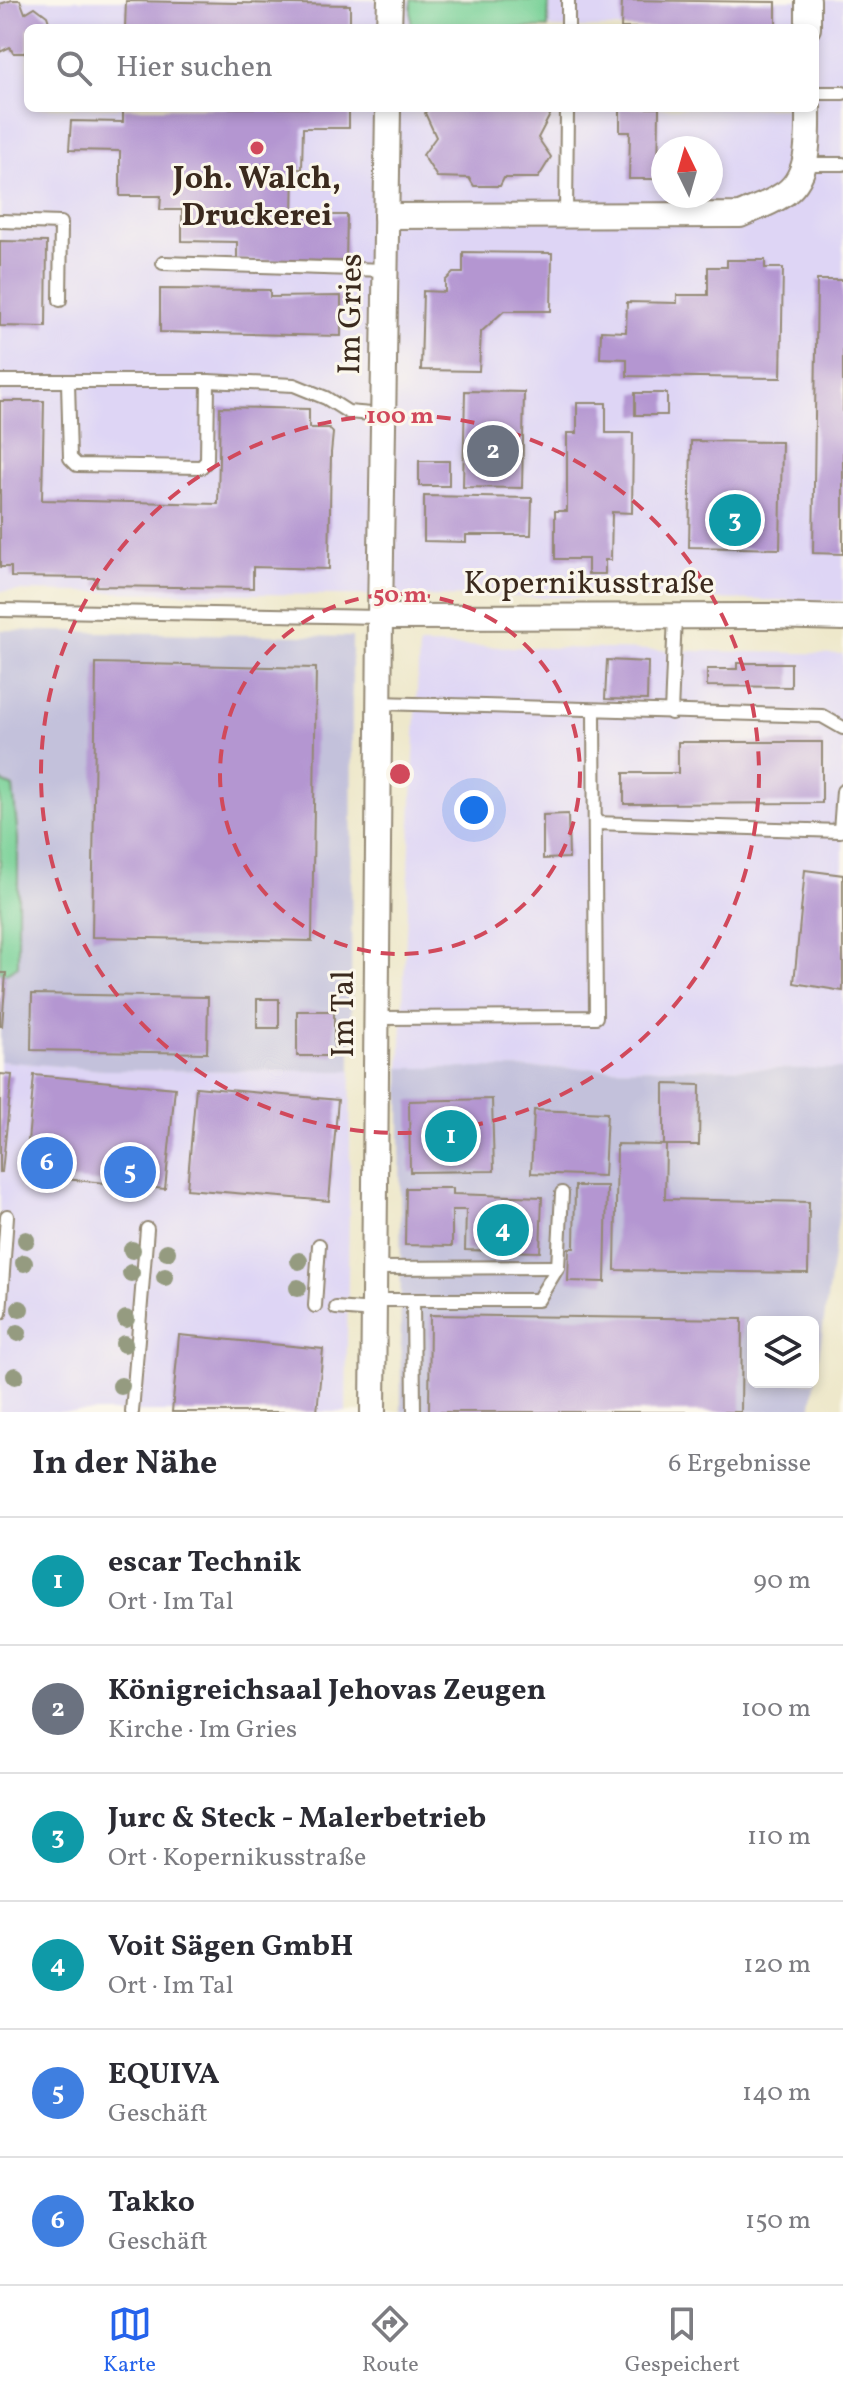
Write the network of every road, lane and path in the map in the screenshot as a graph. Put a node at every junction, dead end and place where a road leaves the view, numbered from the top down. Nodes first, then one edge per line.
1 (390, 0) edge
2 (568, 0) edge
3 (808, 0) edge
4 (389, 24) edge
5 (568, 24) edge
6 (808, 24) edge
7 (819, 93) edge
8 (843, 93) edge
9 (388, 112) edge
10 (567, 112) edge
11 (808, 112) edge
12 (805, 164) junction
13 (843, 164) edge
14 (566, 215) junction
15 (386, 216) junction
16 (0, 221) edge
17 (163, 263) dead end
18 (385, 270) junction
19 (60, 300) dead end
20 (0, 381) edge
21 (208, 381) junction
22 (68, 382) junction
23 (383, 415) junction
24 (0, 610) edge
25 (675, 616) junction
26 (380, 617) junction
27 (843, 618) edge
28 (379, 703) junction
29 (594, 711) junction
30 (671, 713) junction
31 (843, 728) edge
32 (843, 791) edge
33 (595, 823) junction
34 (377, 1018) junction
35 (562, 1193) dead end
36 (7, 1216) dead end
37 (147, 1229) dead end
38 (319, 1245) dead end
39 (558, 1267) junction
40 (375, 1268) junction
41 (413, 1300) junction
42 (315, 1306) dead end
43 (375, 1306) junction
44 (336, 1308) dead end
45 (0, 1313) edge
46 (132, 1412) edge
47 (373, 1412) edge
48 (414, 1412) edge

1 - 4 street
2 - 5 lane
3 - 6 street
7 - 8 lane
9 - 15 street, Im Gries
10 - 14 lane
11 - 12 street
12 - 13 lane
12 - 14 street
14 - 15 street
15 - 18 street, Im Gries
16 - 19 lane
17 - 18 lane
18 - 23 street, Im Gries
20 - 22 lane
21 - 22 lane
21 - 22 lane
21 - 23 lane
23 - 26 street, Im Gries
24 - 26 lane, Kopernikusstraße
25 - 26 street, Kopernikusstraße
25 - 27 street, Kopernikusstraße
25 - 30 lane
26 - 28 street, Im Tal
28 - 29 lane
28 - 34 street, Im Tal
29 - 30 lane
29 - 33 lane
30 - 31 lane
32 - 33 lane
33 - 34 lane
34 - 40 street, Im Tal
35 - 39 lane
36 - 45 lane
37 - 46 lane
38 - 42 lane
39 - 40 lane
39 - 41 lane
40 - 43 street, Im Tal
41 - 43 lane
41 - 48 lane
43 - 44 lane
43 - 47 street, Im Tal

